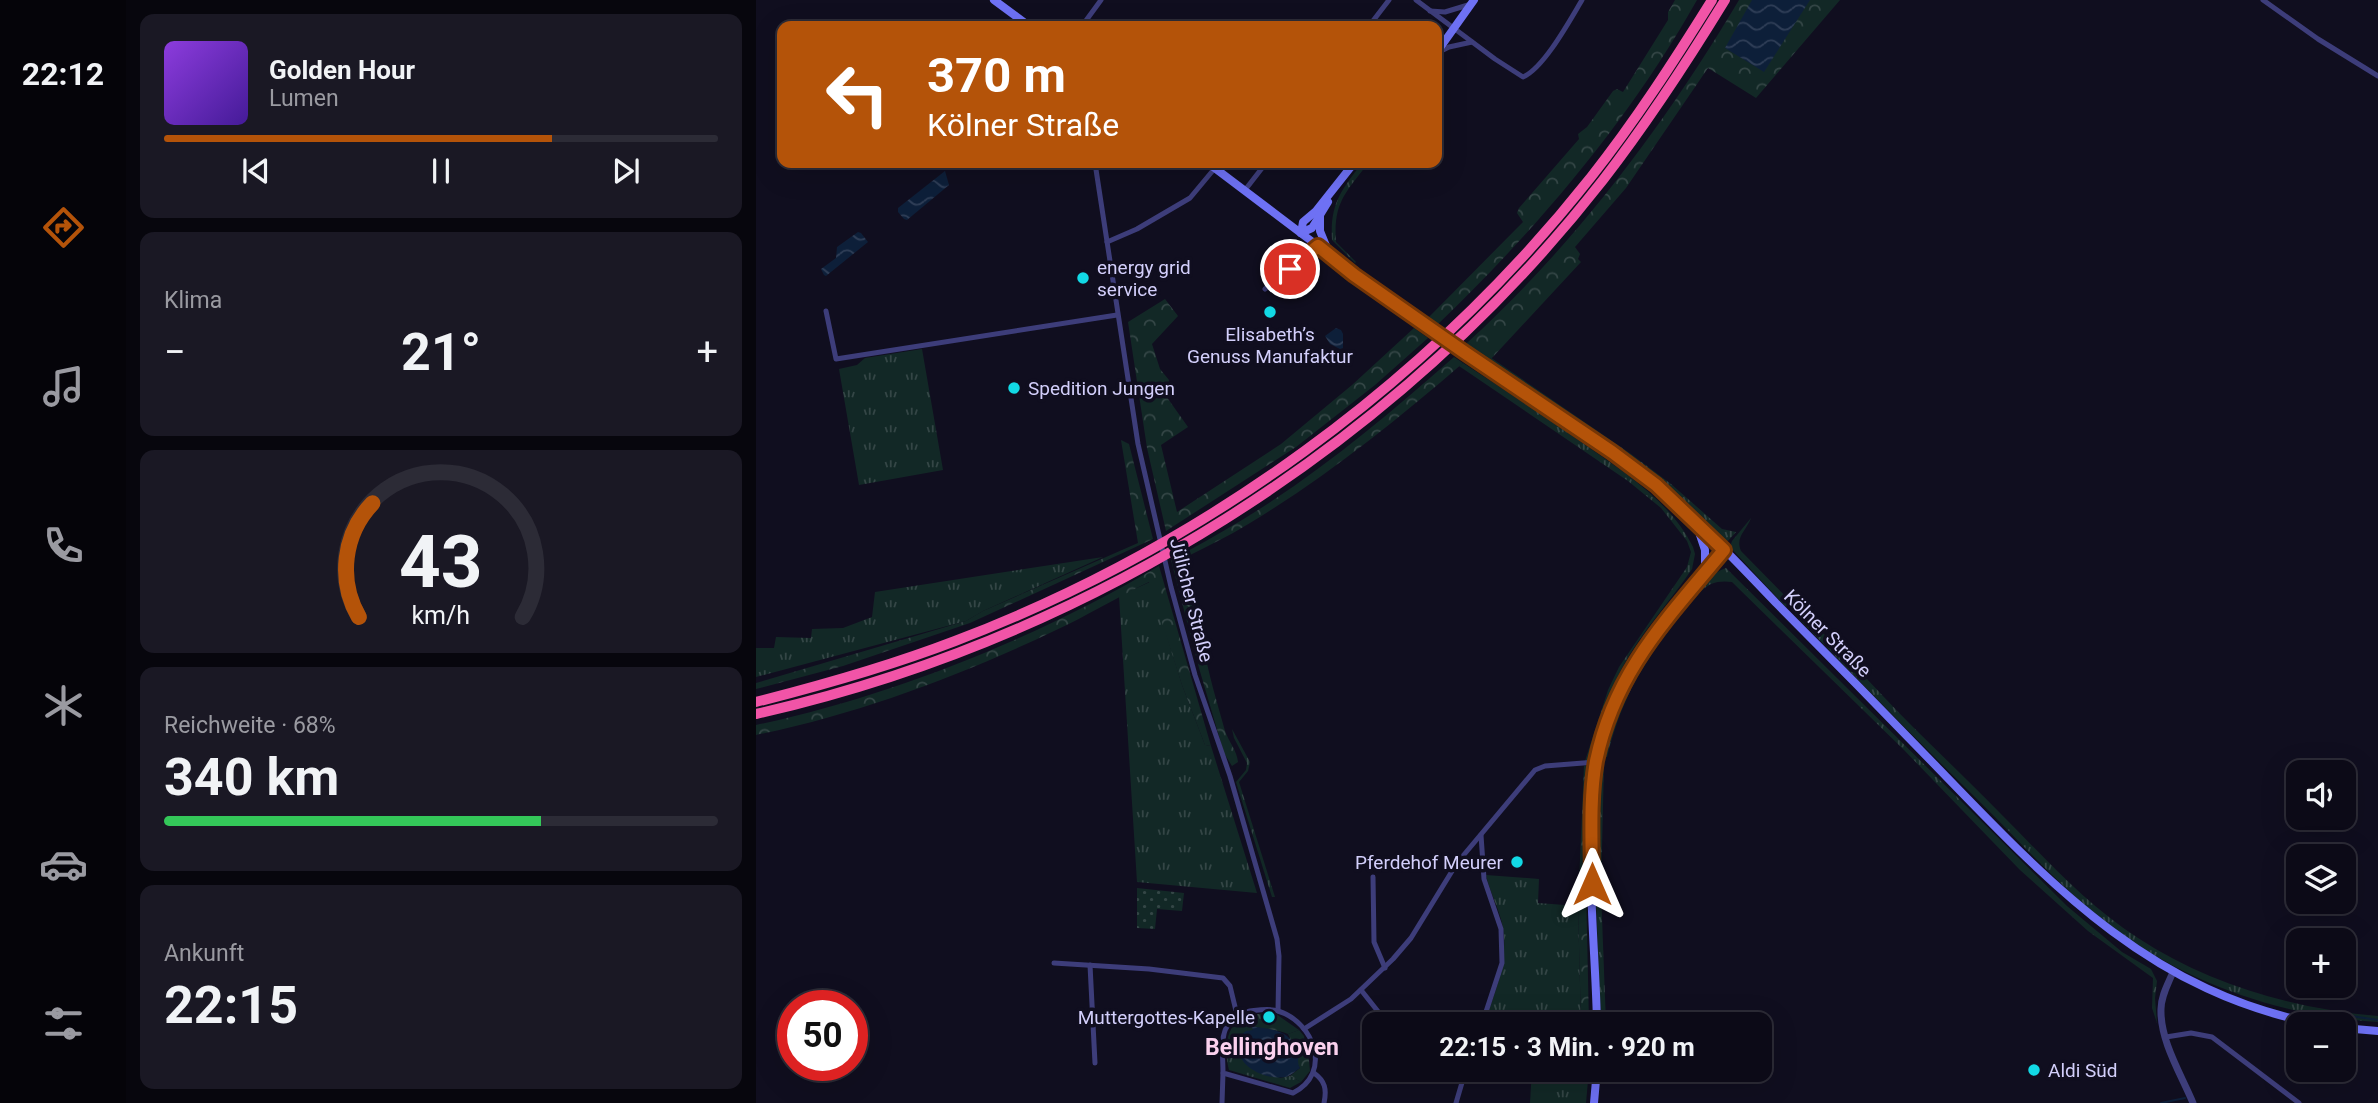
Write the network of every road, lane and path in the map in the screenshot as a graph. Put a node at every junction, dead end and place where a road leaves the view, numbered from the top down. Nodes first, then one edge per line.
1 (994, 0) edge
2 (1101, 0) edge
3 (1389, 0) edge
4 (1416, 0) edge
5 (1582, 0) edge
6 (1712, 0) edge
7 (1726, 0) edge
8 (2263, 0) edge
9 (1472, 2) edge
10 (1430, 11) junction
11 (1022, 21) edge
12 (1086, 21) edge
13 (1373, 21) edge
14 (1454, 29) junction
15 (1472, 42) junction
16 (1442, 46) edge
17 (1442, 50) edge
18 (2378, 76) edge
19 (1096, 168) edge
20 (1211, 168) edge
21 (1216, 168) edge
22 (1262, 168) edge
23 (1350, 168) edge
24 (1245, 190) junction
25 (1332, 191) junction
26 (1320, 216) junction
27 (1301, 233) junction
28 (1107, 242) junction
29 (1318, 246) junction
30 (1331, 256) junction
31 (1265, 289) dead end
32 (825, 312) dead end
33 (1117, 315) junction
34 (1696, 523) junction
35 (1724, 550) junction
36 (1705, 571) junction
37 (756, 702) edge
38 (756, 714) edge
39 (1596, 762) junction
40 (1481, 835) junction
41 (1373, 877) dead end
42 (1055, 963) dead end
43 (1090, 965) junction
44 (1385, 968) junction
45 (2173, 972) junction
46 (1361, 990) junction
47 (1278, 1011) junction
48 (1379, 1012) edge
49 (1486, 1012) edge
50 (1597, 1012) edge
51 (1237, 1015) junction
52 (2286, 1016) edge
53 (1304, 1028) junction
54 (2356, 1029) edge
55 (2378, 1031) edge
56 (2166, 1037) junction
57 (1095, 1063) dead end
58 (1223, 1073) junction
59 (1314, 1073) junction
60 (1462, 1082) edge
61 (1596, 1082) edge
62 (1222, 1103) edge
63 (1325, 1103) edge
64 (1456, 1103) edge
65 (1594, 1103) edge
66 (2193, 1103) edge
67 (2299, 1103) edge

1 - 11 main road
2 - 12 street
3 - 13 street
4 - 10 street
5 - 15 street
6 - 37 highway
7 - 38 highway
8 - 18 street
9 - 10 street
9 - 14 main road
10 - 14 street
14 - 15 street
14 - 16 main road
15 - 17 street
19 - 28 street, Jülicher Straße
20 - 28 street
21 - 24 main road, Kölner Straße
22 - 24 street
23 - 25 main road
24 - 27 main road, Kölner Straße
25 - 26 main road
25 - 27 main road
26 - 27 main road
26 - 30 main road
27 - 29 main road, Kölner Straße
28 - 33 street, Jülicher Straße
29 - 30 main road, Kölner Straße
29 - 31 street
30 - 34 main road, Kölner Straße
32 - 33 street
33 - 47 street, Jülicher Straße
34 - 35 main road, Kölner Straße
34 - 36 main road
35 - 36 main road
35 - 45 main road, Kölner Straße
36 - 39 main road
39 - 40 street
39 - 50 main road
40 - 44 street
40 - 49 street
41 - 44 street
42 - 43 street
43 - 51 street
43 - 57 street
44 - 46 street
45 - 52 main road, Kölner Straße
45 - 56 street
46 - 48 street
46 - 53 street
47 - 51 street
47 - 53 street
51 - 58 street
53 - 59 street
54 - 55 main road
56 - 66 street
56 - 67 street
58 - 59 street
58 - 62 street
59 - 63 street
60 - 64 street
61 - 65 main road

